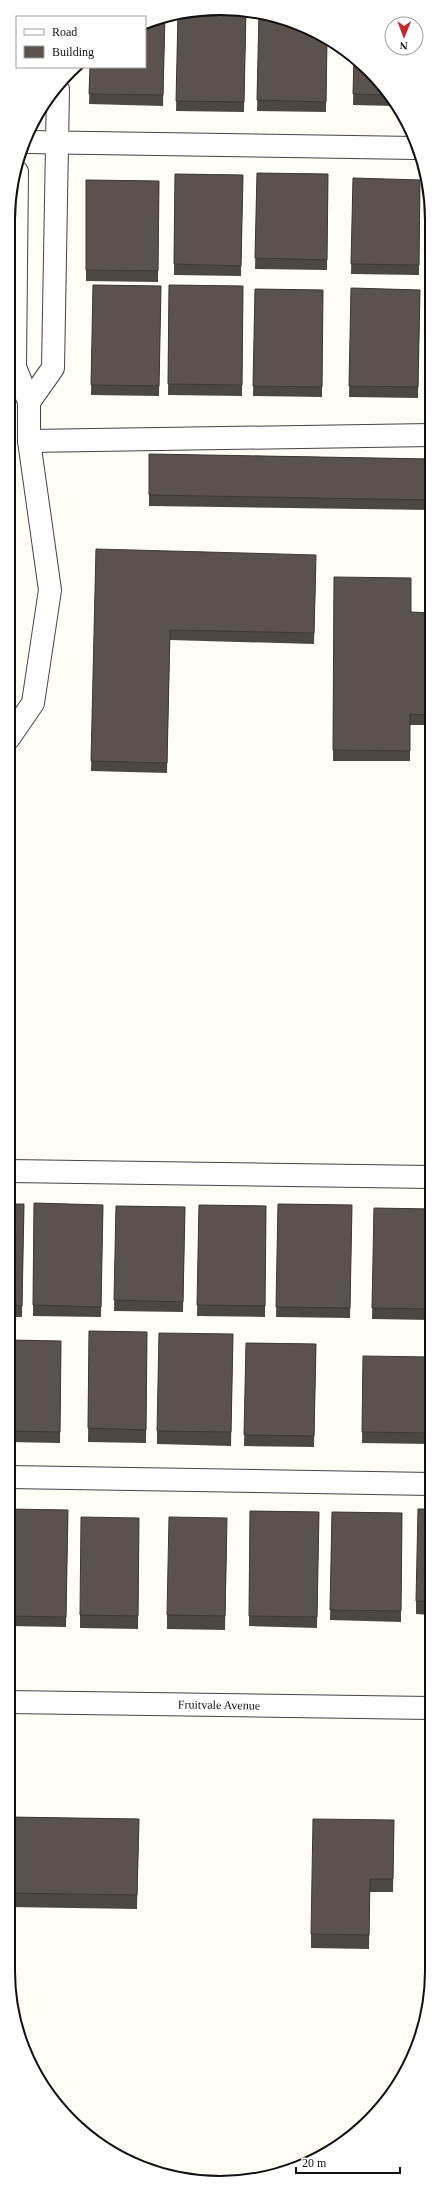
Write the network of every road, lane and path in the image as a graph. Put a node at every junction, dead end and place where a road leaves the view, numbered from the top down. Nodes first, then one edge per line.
1 (58, 94) edge
2 (31, 142) edge
3 (57, 144) junction
4 (411, 148) edge
5 (17, 195) edge
6 (15, 367) edge
7 (15, 367) edge
8 (29, 402) junction
9 (425, 436) edge
10 (29, 441) junction
11 (15, 729) edge
12 (15, 1171) edge
13 (425, 1177) edge
14 (15, 1477) edge
15 (425, 1484) edge
16 (15, 1702) edge
17 (425, 1708) edge

1 - 3 street
2 - 3 street
3 - 4 street
3 - 8 street
5 - 6 street
7 - 8 street
8 - 10 street
9 - 10 street
10 - 11 street
12 - 13 street
14 - 15 street
16 - 17 street, Fruitvale Avenue

